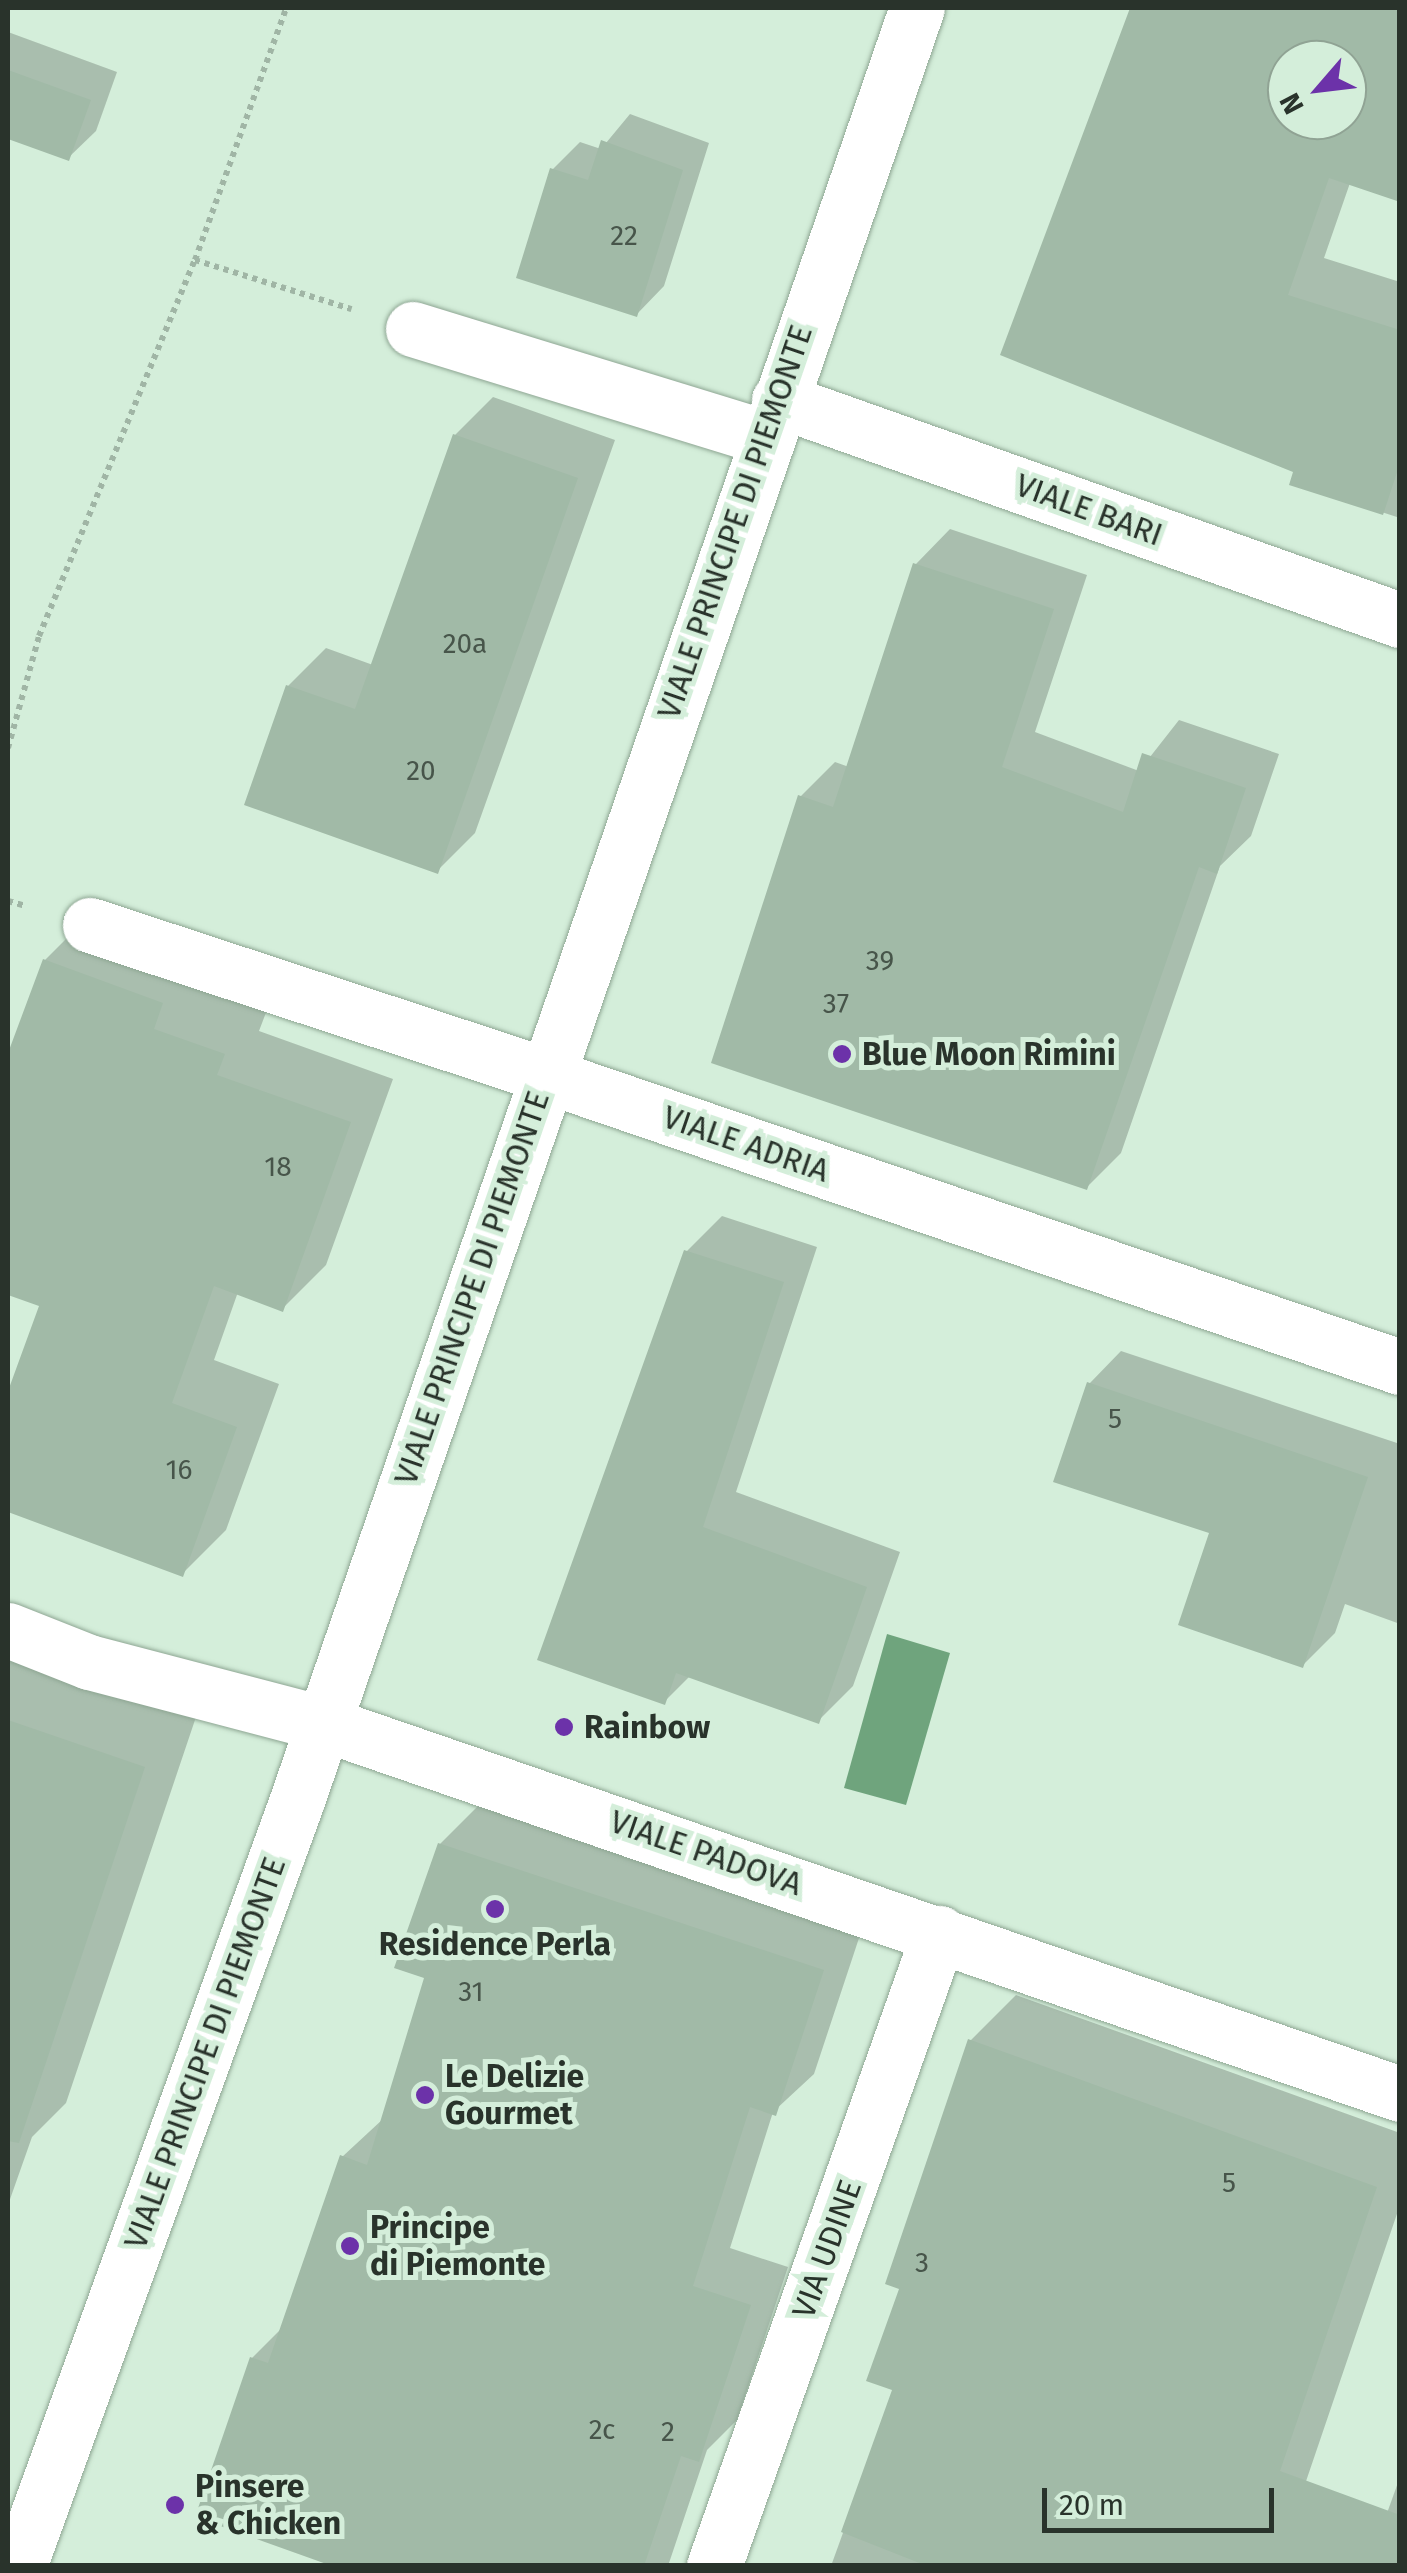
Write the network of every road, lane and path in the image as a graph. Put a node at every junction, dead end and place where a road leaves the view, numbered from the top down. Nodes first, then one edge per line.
1 (286, 8) edge
2 (917, 8) edge
3 (195, 260) junction
4 (413, 329) joint
5 (773, 419) junction
6 (1400, 620) edge
7 (8, 748) edge
8 (90, 925) dead end
9 (545, 1075) junction
10 (1400, 1366) edge
11 (8, 1630) edge
12 (322, 1723) junction
13 (939, 1933) junction
14 (1400, 2094) edge
15 (19, 2566) edge
16 (714, 2566) edge

1 - 3 path
2 - 5 street, VIALE PRINCIPE DI PIEMONTE
3 - 4 path
3 - 7 path
4 - 5 street, VIALE BARI
5 - 6 street, VIALE BARI
5 - 9 street, VIALE PRINCIPE DI PIEMONTE
8 - 9 street, VIALE ADRIA
9 - 10 street, VIALE ADRIA
9 - 12 street, VIALE PRINCIPE DI PIEMONTE
11 - 12 street, VIALE PADOVA
12 - 13 street, VIALE PADOVA
12 - 15 street, VIALE PRINCIPE DI PIEMONTE
13 - 14 street, VIALE PADOVA
13 - 16 street, VIA UDINE

